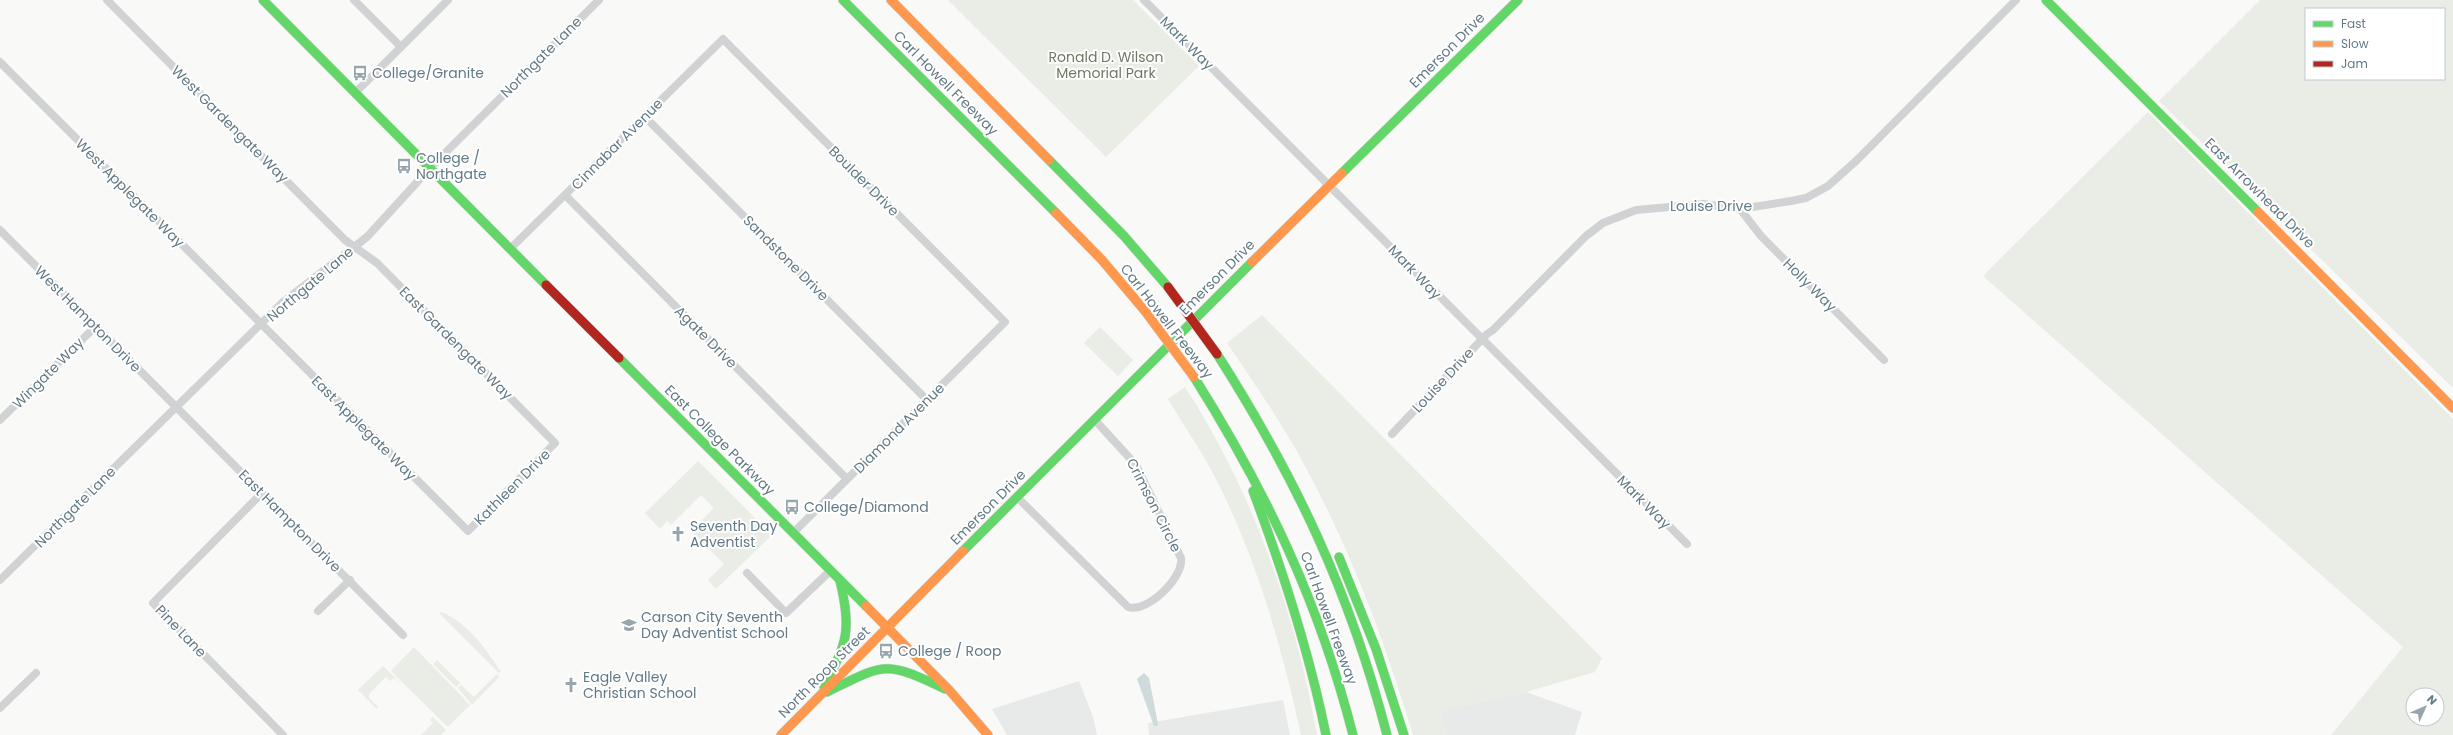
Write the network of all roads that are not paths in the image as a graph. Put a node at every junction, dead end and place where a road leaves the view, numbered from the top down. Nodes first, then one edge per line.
1 (107, 0) edge
2 (263, 0) edge
3 (354, 0) edge
4 (448, 0) edge
5 (599, 0) edge
6 (843, 0) edge
7 (891, 0) edge
8 (1144, 0) edge
9 (1518, 0) edge
10 (2016, 0) edge
11 (2046, 0) edge
12 (723, 39) joint
13 (401, 47) junction
14 (0, 62) edge
15 (355, 93) junction
16 (645, 116) junction
17 (430, 168) junction
18 (1329, 185) junction
19 (565, 194) junction
20 (1740, 209) junction
21 (0, 230) edge
22 (355, 246) junction
23 (510, 248) junction
24 (1005, 322) joint
25 (260, 325) junction
26 (96, 326) junction
27 (1481, 340) junction
28 (1884, 360) dead end
29 (927, 400) junction
30 (1212, 406) junction
31 (176, 407) junction
32 (2453, 408) edge
33 (1094, 419) junction
34 (0, 420) edge
35 (1392, 434) dead end
36 (556, 443) joint
37 (1276, 448) junction
38 (847, 479) junction
39 (262, 493) junction
40 (1017, 498) junction
41 (468, 531) joint
42 (793, 533) junction
43 (1327, 534) dead end
44 (1687, 544) dead end
45 (1334, 547) dead end
46 (830, 571) junction
47 (747, 573) dead end
48 (0, 580) edge
49 (350, 580) junction
50 (840, 580) junction
51 (318, 611) dead end
52 (888, 628) junction
53 (403, 635) dead end
54 (36, 673) dead end
55 (950, 691) junction
56 (819, 696) junction
57 (0, 708) edge
58 (283, 735) edge
59 (781, 735) edge
60 (988, 735) edge
61 (1326, 735) edge
62 (1353, 735) edge
63 (1387, 735) edge
64 (1404, 735) edge

1 - 22 street, West Gardengate Way
2 - 15 main road, East College Parkway
3 - 13 street
4 - 13 street
5 - 17 street, Northgate Lane
6 - 30 main road, Carl Howell Freeway, bridge
7 - 37 main road, Carl Howell Freeway, bridge
8 - 18 street, Mark Way
9 - 18 main road, Emerson Drive
10 - 20 street, Louise Drive
11 - 32 main road, East Arrowhead Drive
12 - 16 street, Cinnabar Avenue
12 - 24 street, Boulder Drive
13 - 15 street
14 - 25 street, West Applegate Way
15 - 17 main road, East College Parkway
16 - 19 street, Cinnabar Avenue
16 - 29 street, Sandstone Drive
17 - 22 street, Northgate Lane
17 - 23 main road, East College Parkway
18 - 27 street, Mark Way
18 - 33 main road, Emerson Drive
19 - 23 street, Cinnabar Avenue
19 - 38 street, Agate Drive
20 - 27 street, Louise Drive
20 - 28 street, Holly Way
21 - 26 street, West Hampton Drive
22 - 25 street, Northgate Lane
22 - 36 street, East Gardengate Way
23 - 42 main road, East College Parkway
24 - 29 street, Diamond Avenue
25 - 31 street, Northgate Lane
25 - 41 street, East Applegate Way
26 - 31 street, West Hampton Drive
26 - 34 street, Wingate Way
27 - 35 street, Louise Drive
27 - 44 street, Mark Way
29 - 38 street, Diamond Avenue
30 - 61 main road
30 - 62 main road, Carl Howell Freeway
31 - 39 street, East Hampton Drive
31 - 48 street, Northgate Lane
33 - 40 main road, Emerson Drive
33 - 40 street, Crimson Circle
36 - 41 street, Kathleen Drive
37 - 43 main road
37 - 63 main road, Carl Howell Freeway
38 - 42 street, Diamond Avenue
39 - 49 street, East Hampton Drive
39 - 58 street, Pine Lane
40 - 52 main road, Emerson Drive
42 - 46 main road, East College Parkway
45 - 64 main road
46 - 47 street
46 - 50 main road, East College Parkway
49 - 51 street
49 - 53 street, East Hampton Drive
50 - 52 main road, East College Parkway
50 - 56 main road
52 - 55 main road, East College Parkway
52 - 56 main road, North Roop Street
54 - 57 street
55 - 56 main road
55 - 60 main road, East College Parkway
56 - 59 main road, North Roop Street

